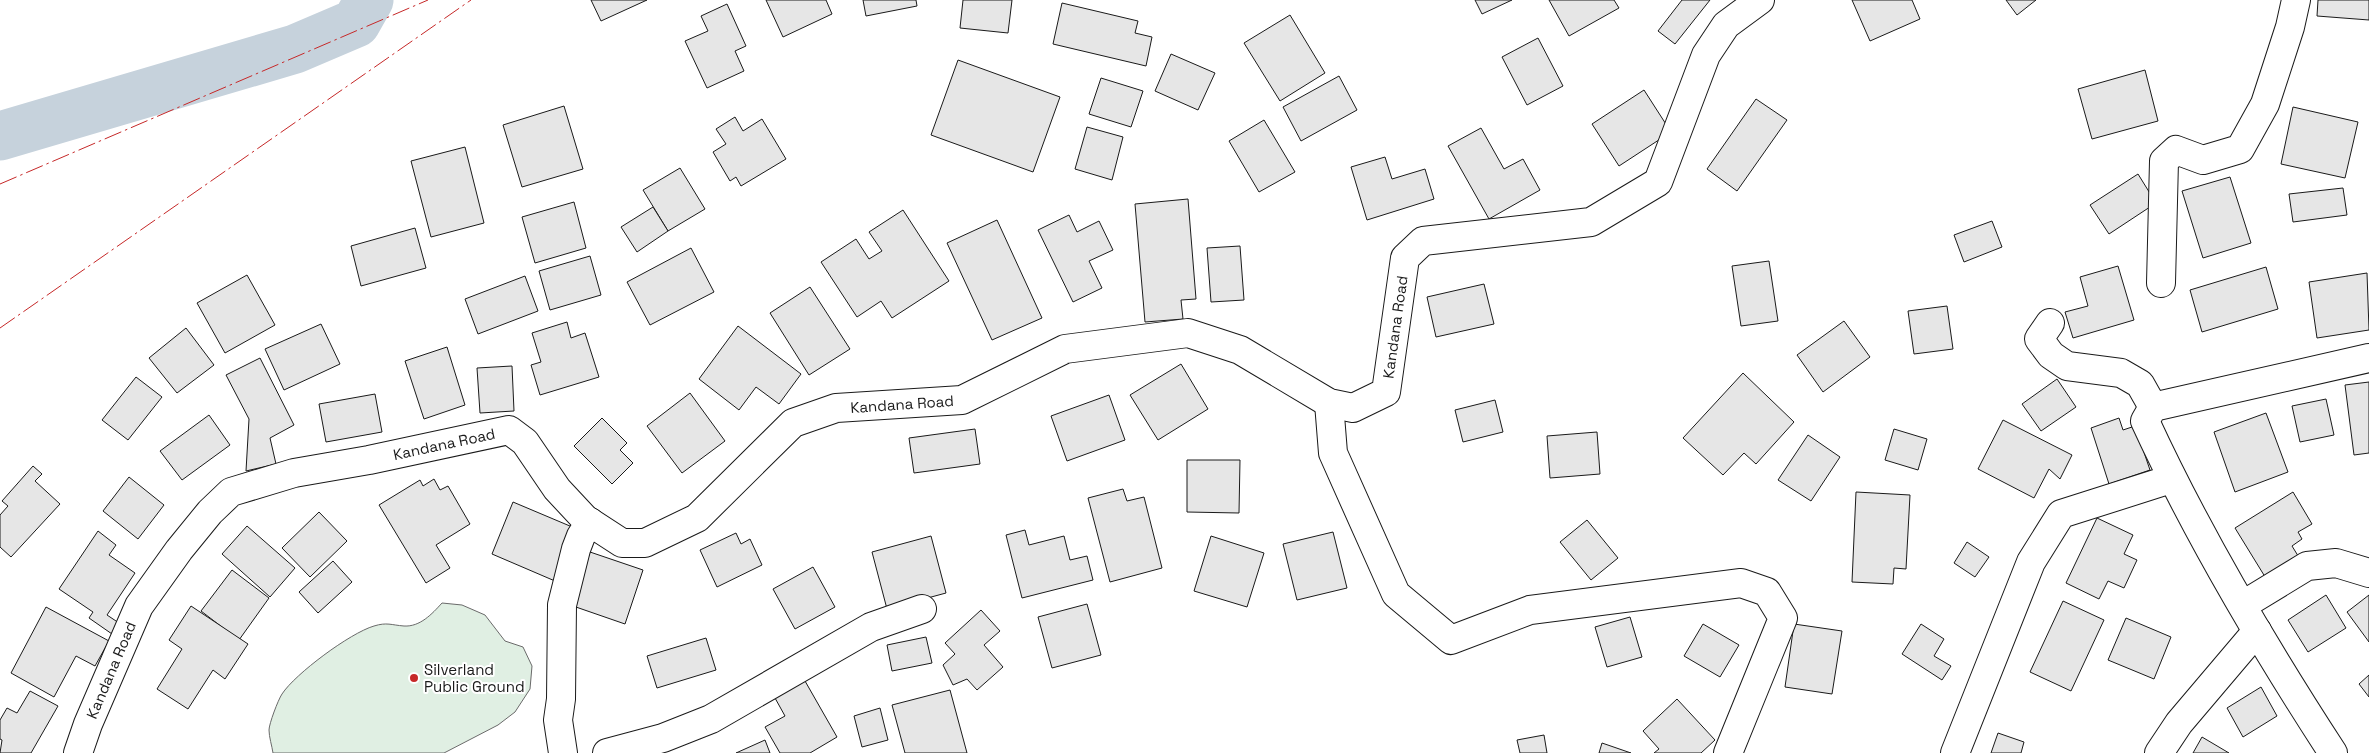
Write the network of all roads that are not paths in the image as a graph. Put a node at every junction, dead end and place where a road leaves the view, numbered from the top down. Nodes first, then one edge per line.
1 (1760, 0) edge
2 (2296, 0) edge
3 (2161, 283) dead end
4 (2050, 322) dead end
5 (2369, 358) edge
6 (1329, 404) junction
7 (2154, 407) junction
8 (2172, 479) junction
9 (590, 522) junction
10 (2369, 573) edge
11 (2243, 605) junction
12 (922, 610) dead end
13 (2257, 631) junction
14 (78, 753) edge
15 (563, 753) edge
16 (607, 753) edge
17 (1728, 753) edge
18 (1954, 753) edge
19 (2160, 753) edge
20 (2333, 753) edge

1 - 6 street, Kandana Road
2 - 3 street
4 - 7 street
5 - 7 street
6 - 9 street, Kandana Road
6 - 17 street
7 - 8 street
8 - 11 street
8 - 18 street
9 - 14 street, Kandana Road
9 - 15 street
10 - 11 street
11 - 13 street
12 - 16 street
13 - 19 street
13 - 20 street

